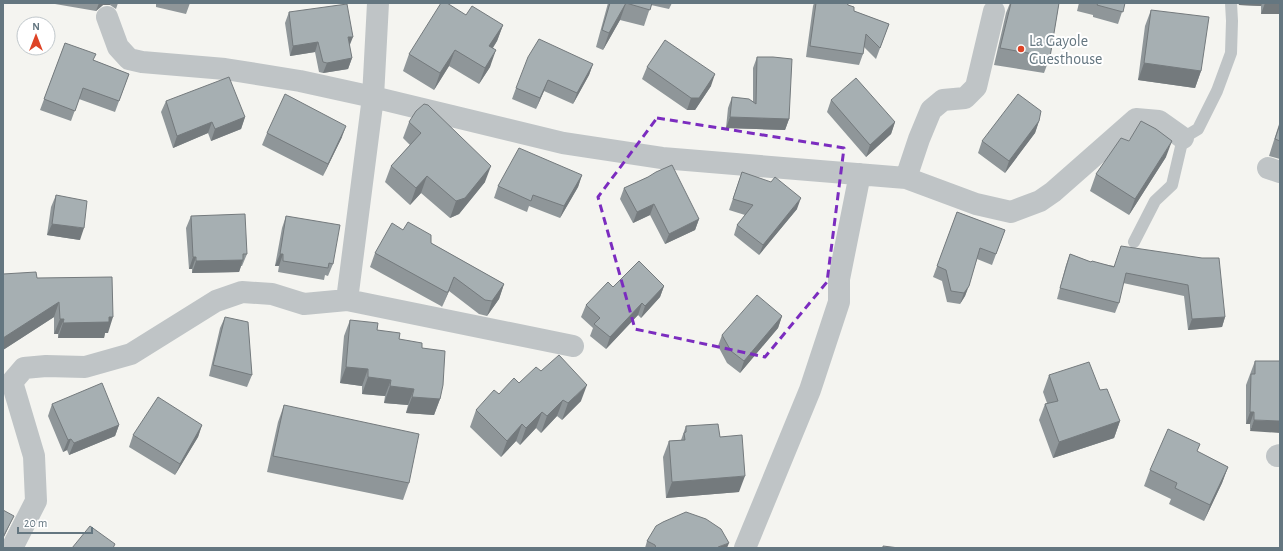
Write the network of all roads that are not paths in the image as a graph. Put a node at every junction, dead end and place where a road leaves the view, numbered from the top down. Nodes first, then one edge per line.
1 (378, 3) edge
2 (1230, 3) edge
3 (994, 11) dead end
4 (106, 17) dead end
5 (373, 97) junction
6 (1183, 138) junction
7 (860, 174) junction
8 (906, 178) junction
9 (1134, 242) dead end
10 (347, 300) junction
11 (573, 346) dead end
12 (12, 548) edge
13 (744, 548) edge

1 - 5 street
2 - 6 lane
3 - 8 street
4 - 5 street
5 - 7 street
5 - 10 street
6 - 8 street
6 - 9 lane
7 - 8 street
7 - 13 street
10 - 11 street
10 - 12 street

